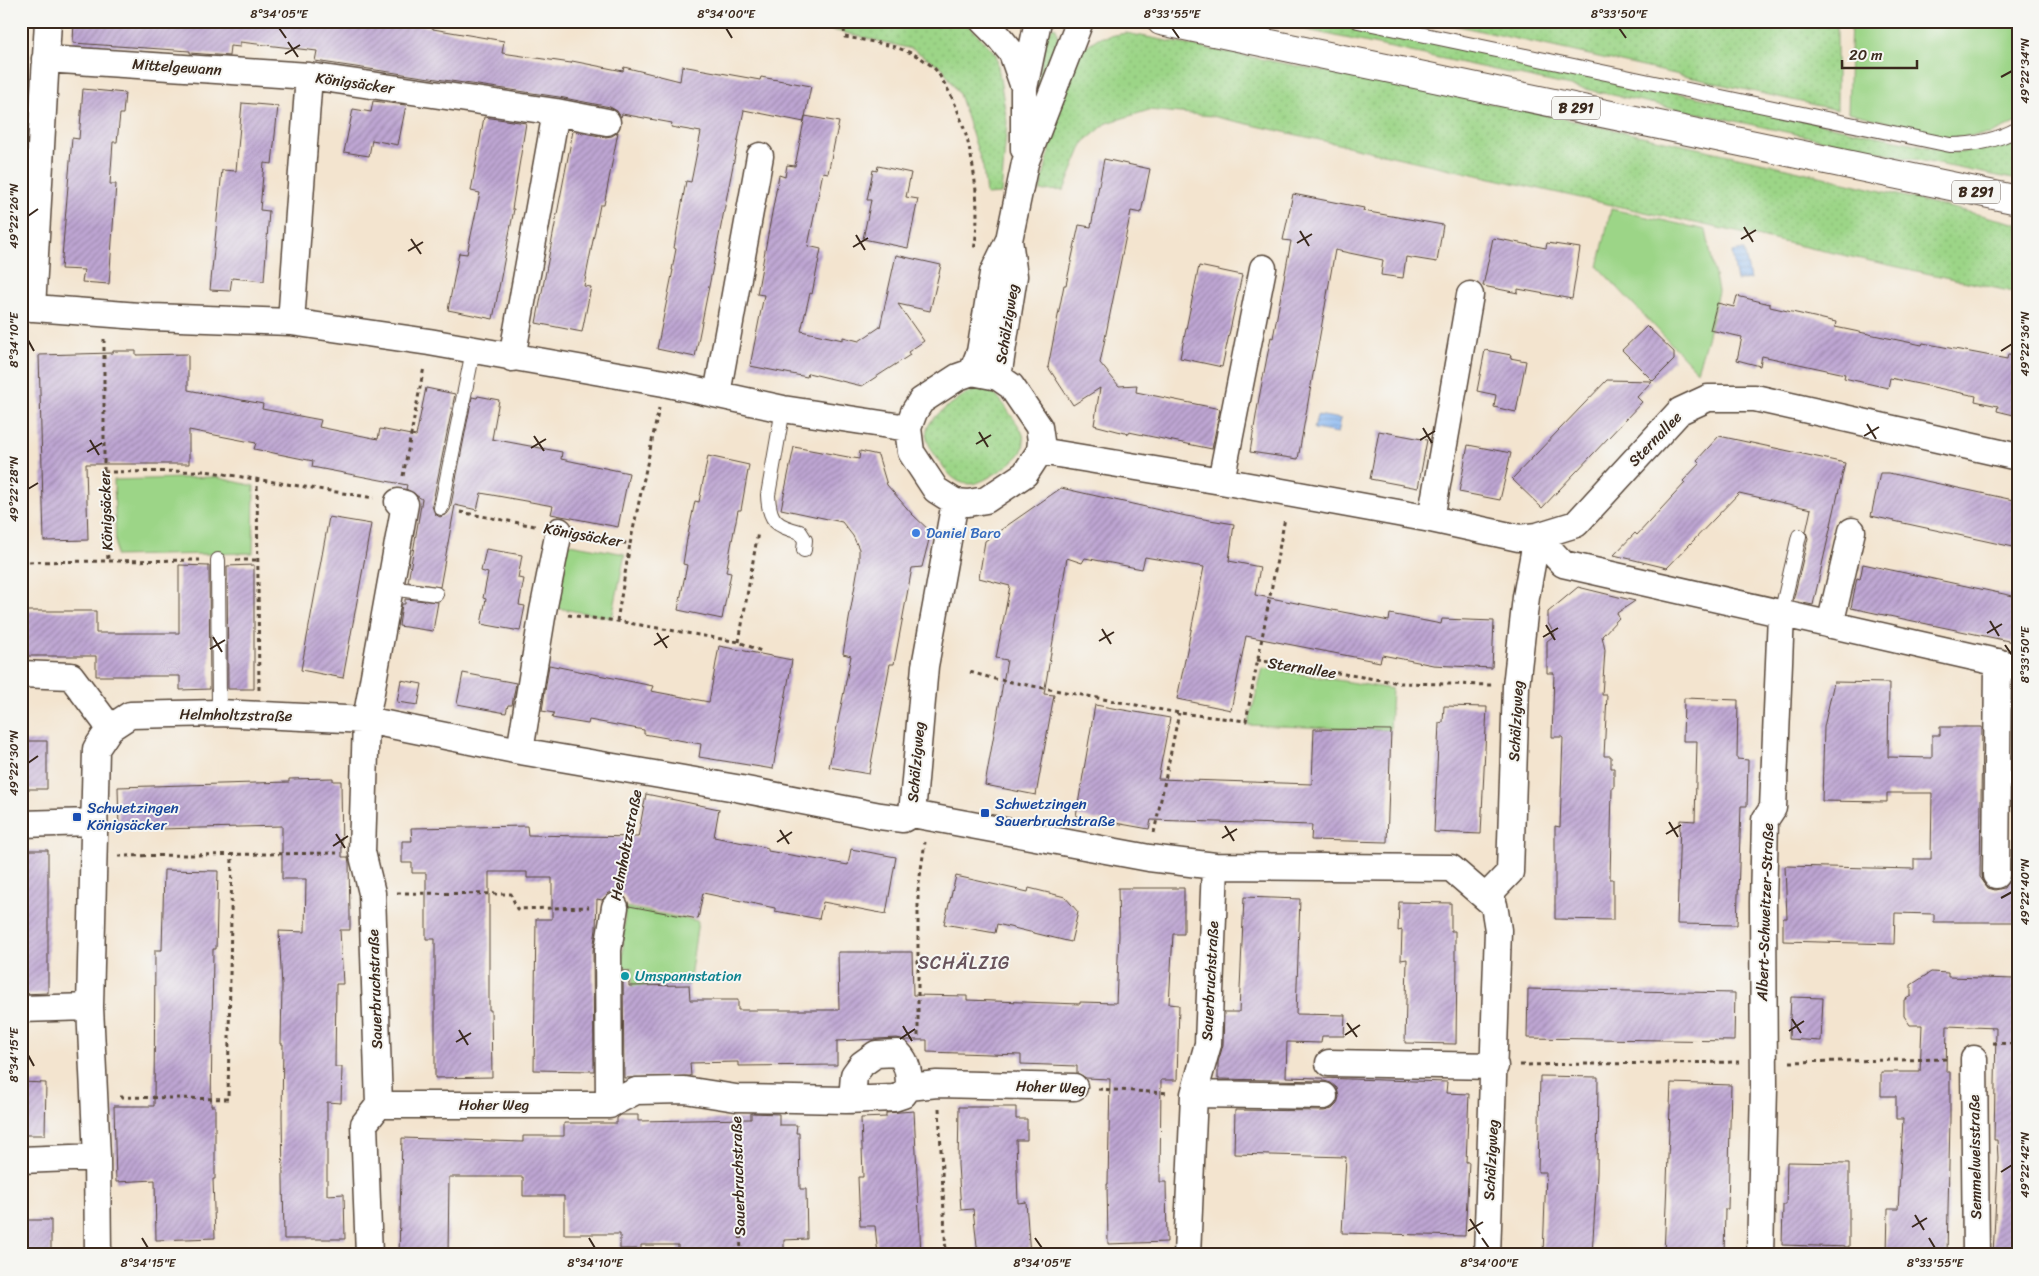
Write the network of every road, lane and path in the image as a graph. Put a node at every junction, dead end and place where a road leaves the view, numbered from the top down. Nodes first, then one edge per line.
1 (48, 21) edge
2 (983, 21) edge
3 (1038, 21) edge
4 (1080, 21) edge
5 (1161, 21) edge
6 (1358, 21) edge
7 (843, 23) edge
8 (46, 59) junction
9 (308, 76) junction
10 (1024, 88) junction
11 (556, 112) junction
12 (607, 122) dead end
13 (2018, 129) edge
14 (30, 151) edge
15 (760, 156) dead end
16 (1025, 163) junction
17 (2018, 200) edge
18 (1009, 240) junction
19 (974, 250) dead end
20 (1263, 268) dead end
21 (1470, 294) dead end
22 (27, 308) edge
23 (104, 314) junction
24 (291, 322) junction
25 (429, 342) junction
26 (473, 351) junction
27 (512, 358) junction
28 (972, 372) junction
29 (998, 377) junction
30 (664, 384) junction
31 (718, 394) junction
32 (783, 409) junction
33 (908, 428) junction
34 (1040, 452) junction
35 (2018, 456) edge
36 (104, 472) junction
37 (257, 478) junction
38 (1221, 481) junction
39 (1290, 494) junction
40 (398, 502) junction
41 (956, 502) junction
42 (768, 507) junction
43 (441, 508) joint
44 (1431, 519) junction
45 (558, 531) junction
46 (1852, 531) dead end
47 (1537, 536) junction
48 (1799, 536) dead end
49 (630, 544) junction
50 (804, 550) dead end
51 (218, 560) junction
52 (258, 560) junction
53 (108, 561) junction
54 (21, 562) edge
55 (390, 588) junction
56 (436, 594) dead end
57 (543, 612) junction
58 (1781, 614) junction
59 (617, 621) junction
60 (1830, 625) junction
61 (739, 642) junction
62 (761, 651) dead end
63 (1257, 660) junction
64 (2008, 664) edge
65 (970, 672) dead end
66 (21, 674) edge
67 (1516, 686) junction
68 (219, 713) junction
69 (1178, 713) junction
70 (259, 714) junction
71 (366, 720) junction
72 (110, 728) junction
73 (520, 751) junction
74 (640, 772) junction
75 (920, 815) junction
76 (93, 822) junction
77 (21, 824) edge
78 (362, 852) junction
79 (232, 855) junction
80 (92, 856) junction
81 (1149, 858) junction
82 (1215, 866) junction
83 (1996, 875) dead end
84 (372, 893) junction
85 (1486, 897) junction
86 (615, 907) junction
87 (90, 1007) junction
88 (21, 1009) edge
89 (1974, 1059) joint
90 (904, 1060) junction
91 (1762, 1062) junction
92 (1329, 1063) dead end
93 (1495, 1066) junction
94 (938, 1084) junction
95 (909, 1087) junction
96 (1074, 1087) joint
97 (1194, 1094) junction
98 (1324, 1096) dead end
99 (94, 1097) junction
100 (736, 1098) junction
101 (852, 1100) junction
102 (379, 1105) junction
103 (609, 1105) junction
104 (97, 1157) junction
105 (21, 1160) edge
106 (98, 1255) edge
107 (368, 1255) edge
108 (741, 1255) edge
109 (946, 1255) edge
110 (1186, 1255) edge
111 (1487, 1255) edge
112 (1760, 1255) edge
113 (1976, 1255) edge

1 - 8 street
2 - 10 street
3 - 10 street
4 - 16 street
5 - 17 main road, B 291
6 - 13 lane
7 - 19 path
8 - 9 street, Mittelgewann
8 - 14 street
9 - 11 street, Königsäcker
9 - 24 street, Königsäcker
10 - 16 street
11 - 12 street, Königsäcker
11 - 27 street
14 - 22 street
15 - 31 street
16 - 18 street, Schälzigweg
18 - 28 street, Schälzigweg
18 - 29 street, Schälzigweg
20 - 38 street
21 - 44 street
22 - 23 street
23 - 24 street
23 - 36 path, Königsäcker
24 - 25 street
25 - 26 street
25 - 40 path
26 - 27 street
26 - 43 lane
27 - 30 street
28 - 29 street, Schälzigweg
28 - 33 street, Schälzigweg
29 - 34 street, Schälzigweg
30 - 31 street
30 - 49 path, Königsäcker
31 - 32 street
32 - 33 street
32 - 42 lane
33 - 41 street
34 - 38 street, Sternallee
34 - 41 street
35 - 47 street, Sternallee
36 - 37 path
36 - 53 path, Königsäcker
37 - 40 path
37 - 52 path
38 - 39 street, Sternallee
39 - 44 street, Sternallee
39 - 63 path, Sternallee
40 - 55 street
41 - 75 street, Schälzigweg
42 - 50 lane
42 - 61 path
43 - 45 path, Königsäcker
44 - 47 street, Sternallee
45 - 49 path, Königsäcker
45 - 57 street
46 - 60 street
47 - 58 street
47 - 67 street, Schälzigweg
48 - 58 lane
49 - 59 path
51 - 52 path
51 - 53 path
51 - 68 lane
52 - 70 path
53 - 54 path, Königsäcker
55 - 56 lane
55 - 71 street
57 - 59 path
57 - 73 street
58 - 60 street
58 - 91 street, Albert-Schweitzer-Straße
59 - 61 path
60 - 64 street
61 - 62 path
63 - 67 path, Sternallee
63 - 69 path
64 - 83 street
65 - 69 path
66 - 72 street
67 - 85 street, Schälzigweg
68 - 70 street, Helmholtzstraße
68 - 72 street, Helmholtzstraße
69 - 81 path
70 - 71 street, Helmholtzstraße
71 - 73 street, Helmholtzstraße
71 - 78 street, Sauerbruchstraße
72 - 76 street, Helmholtzstraße
73 - 74 street, Helmholtzstraße
74 - 75 street, Helmholtzstraße
74 - 86 path, Helmholtzstraße
75 - 81 street, Schälzigweg
75 - 90 path
76 - 77 street
76 - 80 street, Helmholtzstraße
78 - 79 path
78 - 84 street, Sauerbruchstraße
79 - 80 path
79 - 99 path
80 - 87 street, Helmholtzstraße
81 - 82 street, Schälzigweg
82 - 85 street, Schälzigweg
82 - 97 street, Sauerbruchstraße
84 - 86 path, Helmholtzstraße
84 - 102 street, Sauerbruchstraße
85 - 93 street, Schälzigweg
86 - 103 street
87 - 88 street
87 - 99 street, Helmholtzstraße
89 - 91 path
89 - 113 street, Semmelweisstraße
90 - 95 street
90 - 101 street
91 - 93 path
91 - 112 street, Albert-Schweitzer-Straße
92 - 93 street
93 - 111 street, Schälzigweg
94 - 95 street, Hoher Weg
94 - 96 street, Hoher Weg
94 - 109 path
95 - 101 street, Hoher Weg
96 - 97 path, Hoher Weg
97 - 98 street
97 - 110 street, Sauerbruchstraße
99 - 104 street, Helmholtzstraße
100 - 101 street, Hoher Weg
100 - 103 street, Hoher Weg
100 - 108 path, Sauerbruchstraße
102 - 103 street, Hoher Weg
102 - 107 street
104 - 105 street
104 - 106 street, Helmholtzstraße

